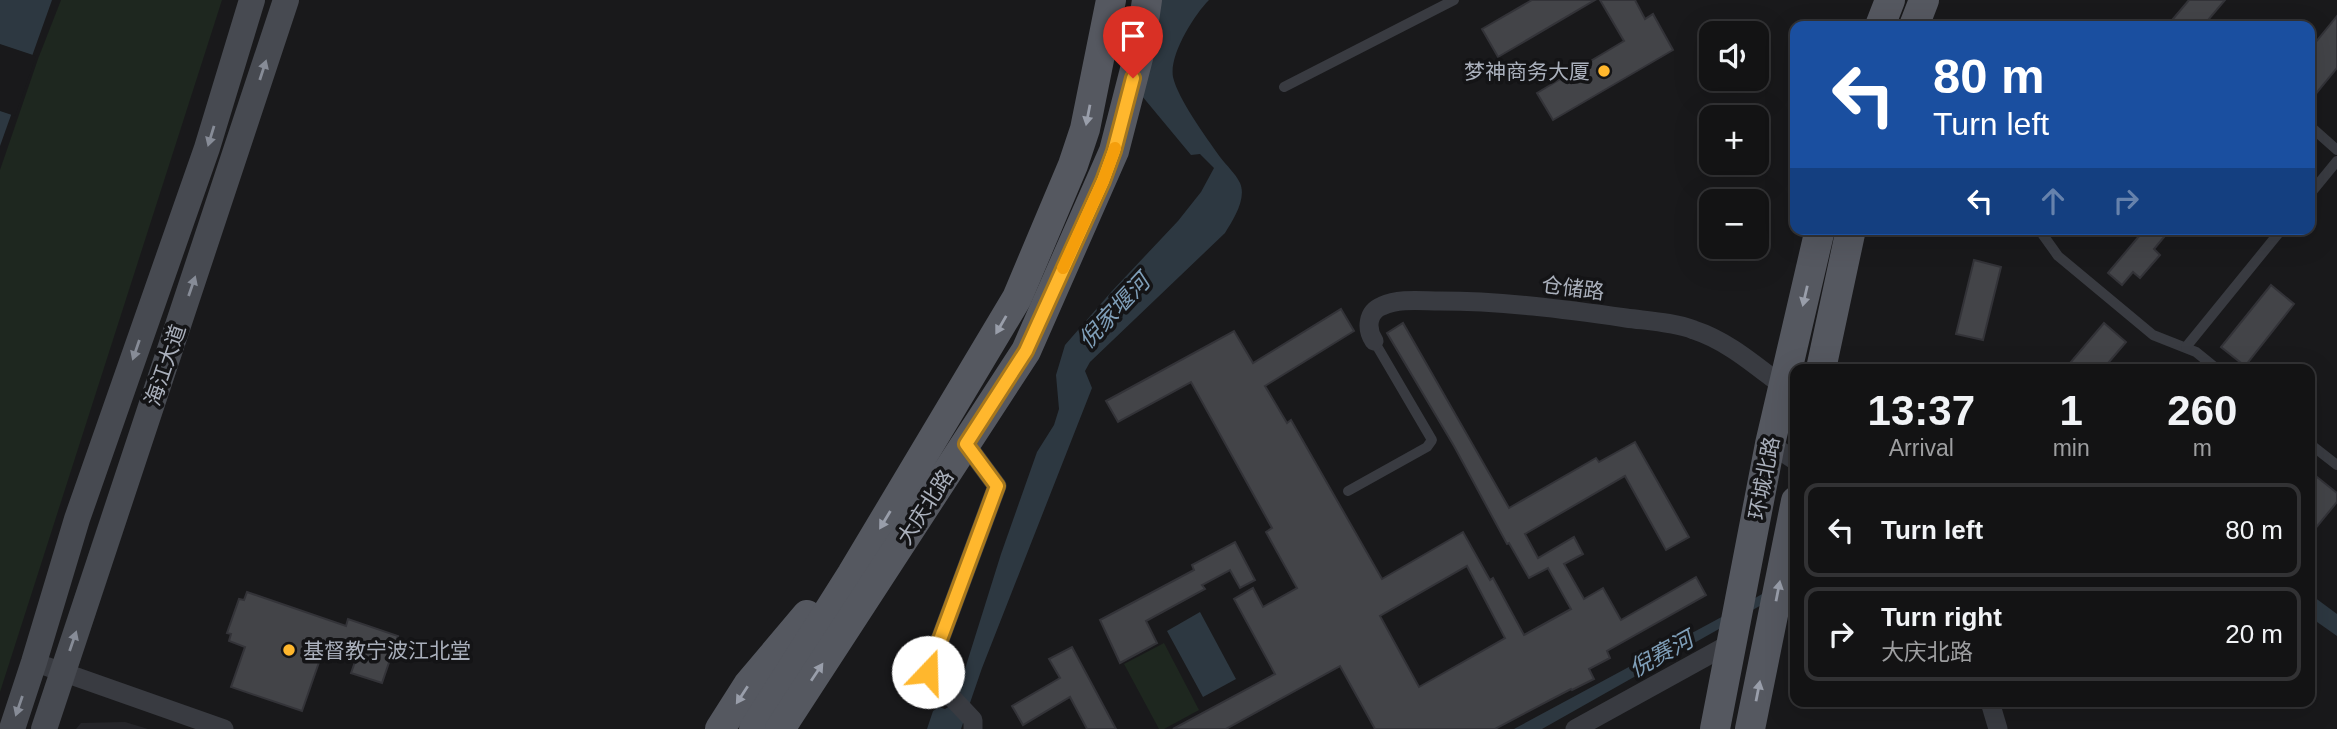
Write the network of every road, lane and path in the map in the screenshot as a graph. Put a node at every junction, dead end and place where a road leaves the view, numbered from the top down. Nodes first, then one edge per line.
1 (252, 0) edge
2 (286, 0) edge
3 (1111, 0) edge
4 (1147, 0) edge
5 (1454, 0) edge
6 (1890, 0) edge
7 (1924, 0) edge
8 (1882, 21) edge
9 (1916, 21) edge
10 (1284, 87) dead end
11 (2315, 130) edge
12 (2337, 150) edge
13 (2337, 161) edge
14 (2315, 188) edge
15 (1819, 235) edge
16 (1850, 235) edge
17 (2043, 235) edge
18 (2277, 235) edge
19 (1374, 341) joint
20 (2186, 347) junction
21 (1822, 364) edge
22 (2210, 364) edge
23 (1784, 387) junction
24 (966, 444) junction
25 (1770, 444) junction
26 (2315, 448) edge
27 (1790, 457) edge
28 (2337, 466) edge
29 (1348, 491) dead end
30 (1790, 531) edge
31 (852, 574) junction
32 (1731, 643) junction
33 (34, 662) junction
34 (63, 671) junction
35 (1991, 707) edge
36 (973, 725) edge
37 (12, 729) edge
38 (44, 729) edge
39 (224, 729) edge
40 (720, 729) edge
41 (754, 729) edge
42 (780, 729) edge
43 (1575, 729) edge
44 (1715, 729) edge
45 (1750, 729) edge
46 (1998, 729) edge

1 -> 33 main road, 海江大道
34 -> 2 main road, 海江大道
3 -> 31 main road, 大庆北路
4 - 24 main road, 大庆北路
5 - 10 lane
6 - 8 main road
7 - 9 main road
11 - 12 lane
13 - 14 lane
15 -> 23 main road, 环城北路
16 - 21 main road
17 - 20 lane
18 - 20 lane
19 - 23 street, 仓储路
19 - 29 lane
20 - 22 lane
23 - 25 main road, 环城北路
24 - 36 street
42 -> 24 main road, 大庆北路
25 - 27 street
25 - 32 main road, 环城北路
26 - 28 lane
45 -> 30 main road, 环城北路
31 -> 40 main road, 大庆北路
31 - 41 main road, 大庆北路
32 - 43 street
32 - 44 main road, 环城北路
33 - 34 street
33 -> 37 main road, 海江大道
34 - 38 main road, 海江大道
34 - 39 street
35 - 46 street

